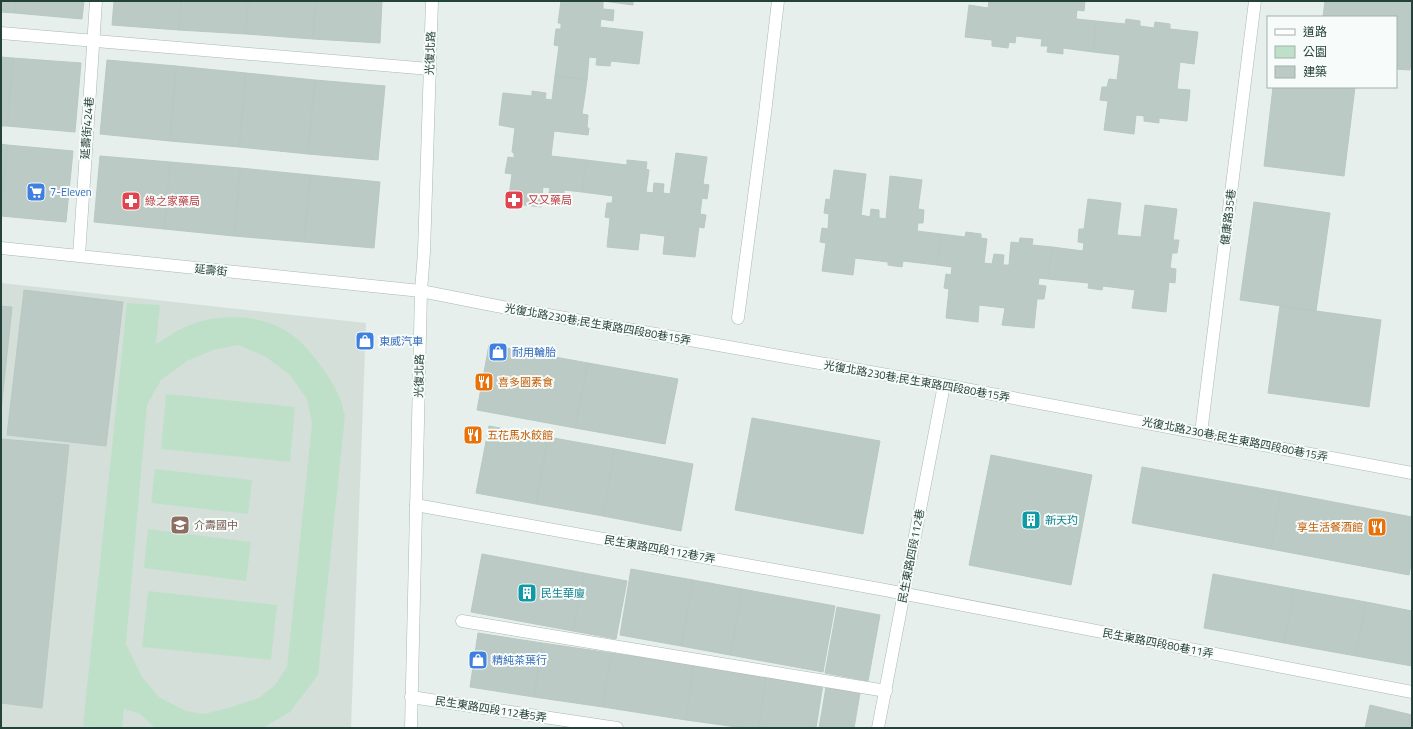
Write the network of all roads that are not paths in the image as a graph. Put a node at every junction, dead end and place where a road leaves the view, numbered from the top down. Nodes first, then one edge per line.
1 (96, 1) edge
2 (432, 1) edge
3 (778, 1) edge
4 (1255, 1) edge
5 (1, 33) edge
6 (93, 40) junction
7 (430, 69) junction
8 (1, 248) edge
9 (79, 256) junction
10 (421, 291) junction
11 (738, 318) dead end
12 (944, 385) junction
13 (1201, 433) junction
14 (1412, 473) edge
15 (416, 505) junction
16 (903, 593) junction
17 (462, 621) dead end
18 (886, 691) junction
19 (1412, 692) edge
20 (411, 697) junction
21 (411, 728) edge
22 (617, 728) edge
23 (878, 728) edge

1 - 6 street, 延壽街424巷
2 - 7 street, 光復北路
3 - 11 street
4 - 13 street, 健康路35巷
5 - 6 street
6 - 7 street
6 - 9 street, 延壽街424巷
7 - 10 street, 光復北路
8 - 9 street, 延壽街
9 - 10 street, 延壽街
10 - 12 street, 光復北路230巷;民生東路四段80巷15弄
10 - 15 street, 光復北路
12 - 13 street, 光復北路230巷;民生東路四段80巷15弄
12 - 16 street, 民生東路四段112巷
13 - 14 street, 光復北路230巷;民生東路四段80巷15弄
15 - 16 street, 民生東路四段112巷7弄
15 - 20 street, 光復北路
16 - 18 street, 民生東路四段112巷
16 - 19 street, 民生東路四段80巷11弄
17 - 18 street
18 - 23 street, 民生東路四段112巷
20 - 21 street, 光復北路
20 - 22 street, 民生東路四段112巷5弄

